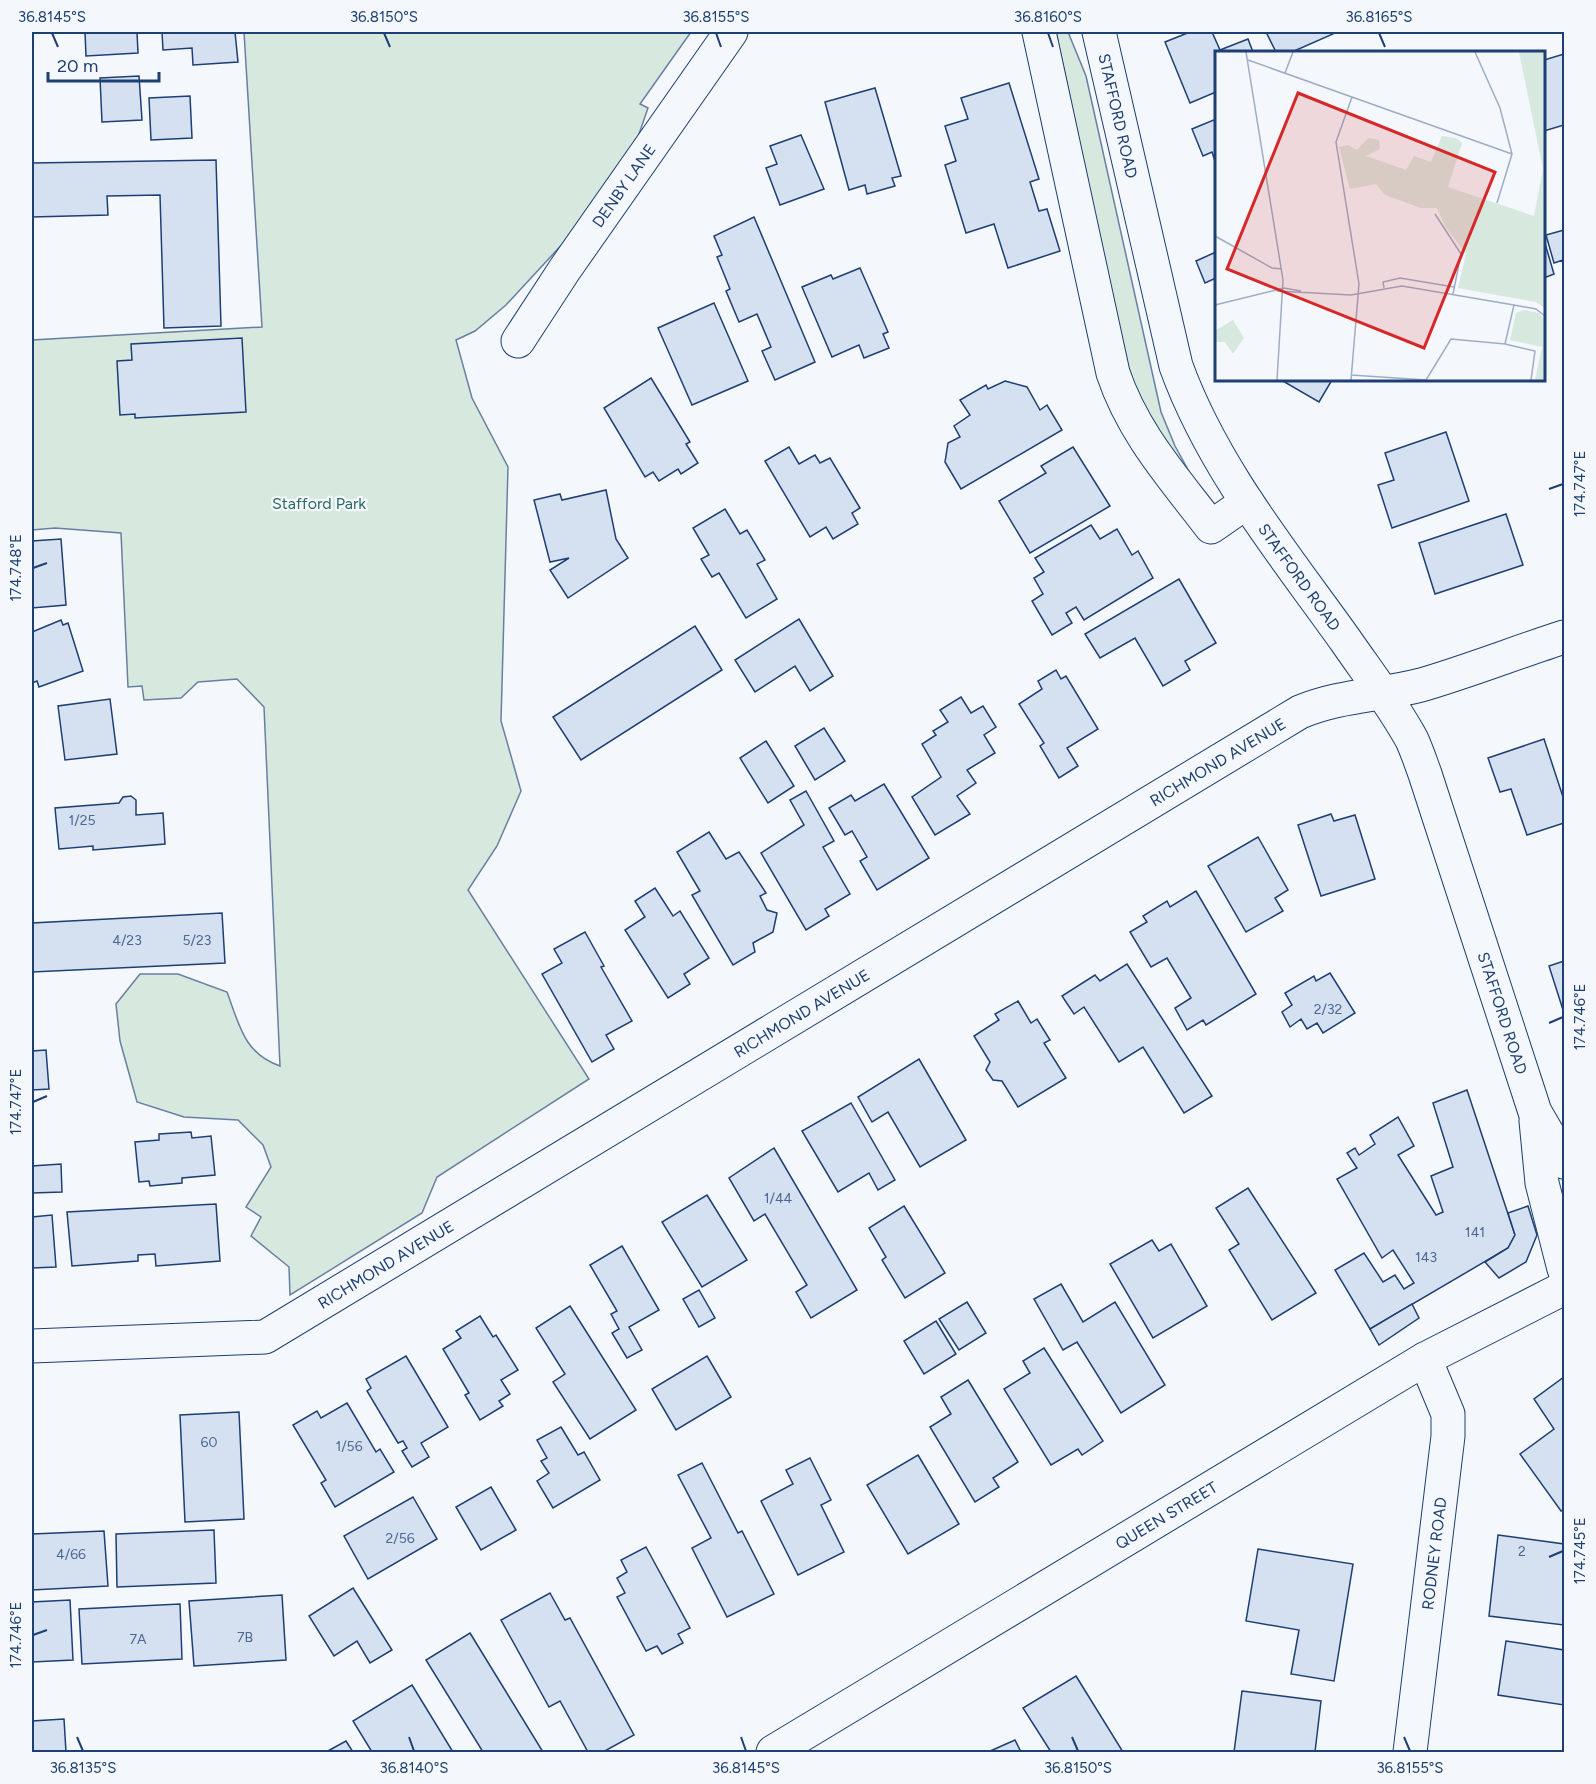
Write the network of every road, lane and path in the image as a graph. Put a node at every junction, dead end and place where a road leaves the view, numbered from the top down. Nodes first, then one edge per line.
1 (731, 32) edge
2 (1039, 32) edge
3 (1099, 32) edge
4 (518, 341) dead end
5 (1247, 502) junction
6 (1564, 637) edge
7 (1381, 692) junction
8 (1535, 1112) junction
9 (1564, 1162) edge
10 (1564, 1269) edge
11 (1564, 1288) edge
12 (32, 1346) edge
13 (1425, 1359) junction
14 (773, 1752) edge
15 (1410, 1752) edge

1 - 4 street, DENBY LANE
2 - 5 street
3 - 5 street, STAFFORD ROAD
5 - 7 street, STAFFORD ROAD
6 - 7 street, RICHMOND AVENUE
7 - 8 street, STAFFORD ROAD
7 - 12 street, RICHMOND AVENUE
8 - 9 street, STAFFORD ROAD
8 - 10 street, STAFFORD ROAD
11 - 13 street, QUEEN STREET
13 - 14 street, QUEEN STREET
13 - 15 street, RODNEY ROAD

